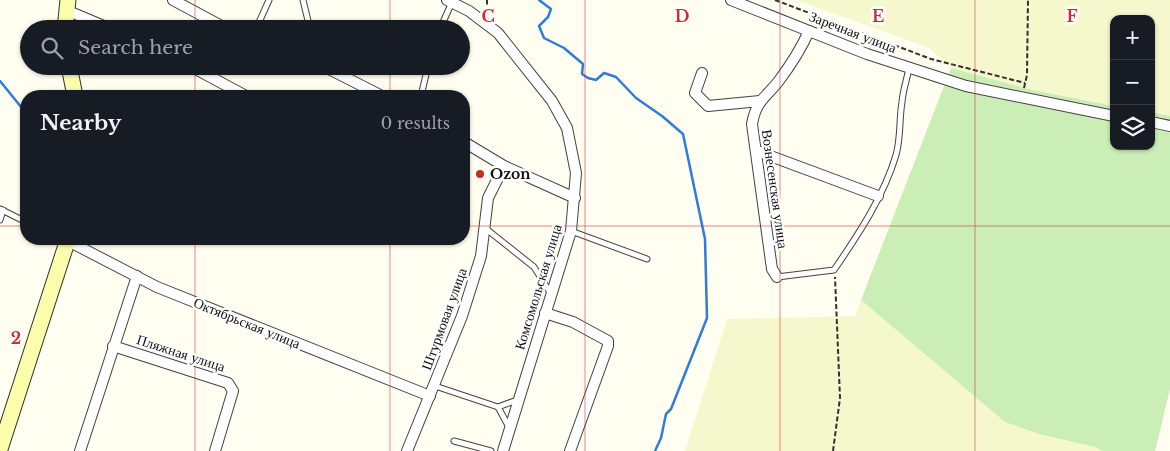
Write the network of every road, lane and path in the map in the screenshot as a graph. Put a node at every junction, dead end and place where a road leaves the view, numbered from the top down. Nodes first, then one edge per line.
1 (173, 0) edge
2 (270, 0) edge
3 (304, 0) edge
4 (488, 0) edge
5 (731, 0) edge
6 (775, 0) edge
7 (1028, 0) edge
8 (449, 1) edge
9 (67, 5) edge
10 (66, 20) edge
11 (94, 20) edge
12 (210, 20) edge
13 (260, 20) edge
14 (308, 20) edge
15 (443, 20) edge
16 (483, 21) junction
17 (809, 31) junction
18 (910, 68) junction
19 (702, 73) dead end
20 (71, 75) edge
21 (207, 75) edge
22 (341, 75) edge
23 (426, 75) edge
24 (1025, 83) junction
25 (74, 90) edge
26 (235, 90) edge
27 (370, 90) edge
28 (423, 90) edge
29 (1021, 98) junction
30 (760, 101) junction
31 (1110, 115) edge
32 (1155, 123) edge
33 (1170, 126) edge
34 (470, 146) edge
35 (757, 151) junction
36 (504, 166) junction
37 (878, 196) junction
38 (575, 198) junction
39 (2, 210) edge
40 (20, 219) edge
41 (0, 220) edge
42 (486, 228) junction
43 (571, 231) junction
44 (64, 245) edge
45 (78, 245) edge
46 (648, 259) dead end
47 (834, 270) junction
48 (137, 276) junction
49 (778, 277) joint
50 (551, 294) junction
51 (545, 313) junction
52 (113, 346) junction
53 (435, 386) junction
54 (430, 396) junction
55 (518, 400) junction
56 (498, 407) junction
57 (510, 429) junction
58 (454, 441) dead end
59 (0, 448) edge
60 (80, 451) edge
61 (215, 451) edge
62 (407, 451) edge
63 (491, 451) edge
64 (503, 451) edge
65 (570, 451) edge
66 (833, 451) edge

1 - 12 street
2 - 13 lane
3 - 14 lane
4 - 16 path
5 - 17 street, Заречная улица
6 - 24 path
7 - 24 path
8 - 15 lane
8 - 16 street, Комсомольская улица
9 - 10 main road
9 - 11 street
16 - 38 street, Комсомольская улица
17 - 18 street, Заречная улица
17 - 30 street, Вознесенская улица
18 - 29 street, Заречная улица
18 - 37 lane
19 - 30 street
20 - 25 main road
21 - 26 street
22 - 27 street
23 - 28 lane
24 - 29 path
29 - 31 street, Заречная улица
30 - 35 street, Вознесенская улица
32 - 33 street
34 - 36 street
35 - 37 street
35 - 49 street, Вознесенская улица
36 - 38 street
36 - 42 street, Штурмовая улица
37 - 47 lane
38 - 43 street, Комсомольская улица
39 - 40 lane
39 - 41 lane
42 - 50 lane
42 - 53 street, Штурмовая улица
43 - 46 lane
43 - 50 street, Комсомольская улица
44 - 59 main road, Октябрьская улица
45 - 48 street, Октябрьская улица
47 - 49 lane
47 - 66 path
48 - 52 street
48 - 54 street, Октябрьская улица
50 - 51 street, Комсомольская улица
51 - 55 street, Комсомольская улица
51 - 65 street
52 - 60 street
52 - 61 street, Пляжная улица
53 - 54 street, Штурмовая улица
53 - 56 lane
54 - 62 street, Штурмовая улица
55 - 56 lane
55 - 57 street, Комсомольская улица
56 - 57 lane
57 - 64 street, Комсомольская улица
58 - 63 lane

